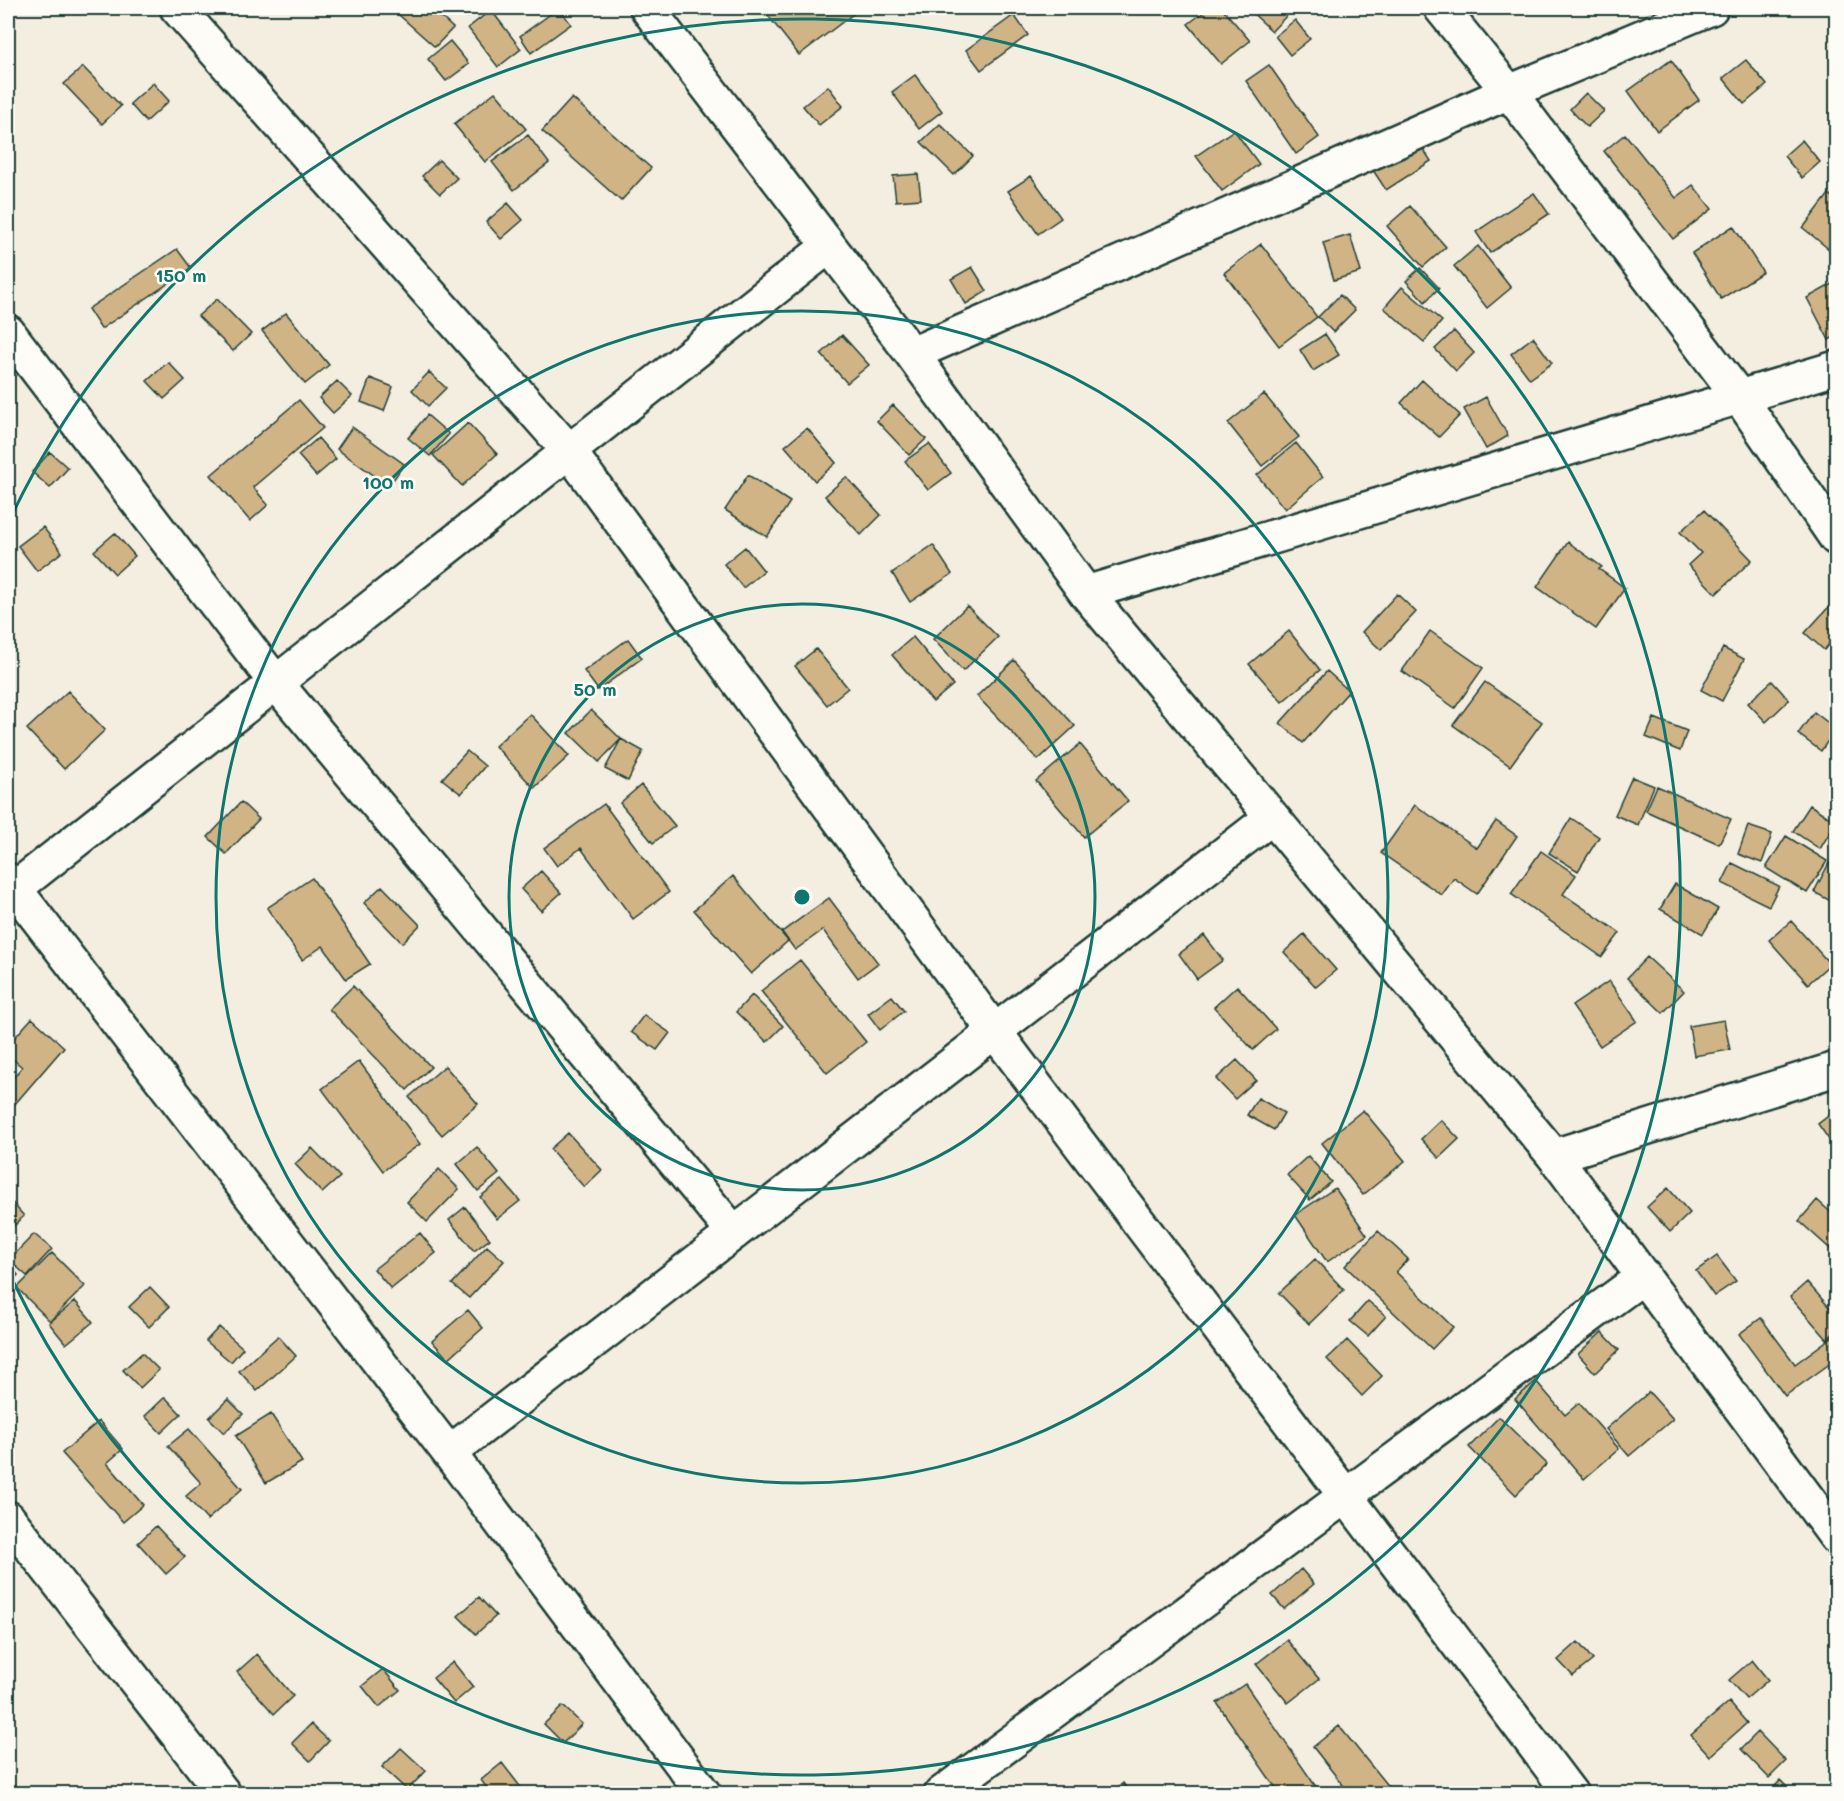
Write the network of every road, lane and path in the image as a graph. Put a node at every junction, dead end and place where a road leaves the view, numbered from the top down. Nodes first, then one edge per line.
1 (177, 8) edge
2 (647, 8) edge
3 (1441, 8) edge
4 (1711, 8) edge
5 (1509, 92) junction
6 (829, 246) junction
7 (8, 332) edge
8 (912, 354) junction
9 (1836, 368) edge
10 (1740, 398) junction
11 (569, 451) junction
12 (1836, 538) edge
13 (1086, 593) junction
14 (276, 683) junction
15 (1272, 817) junction
16 (10, 887) edge
17 (995, 1032) junction
18 (1836, 1069) edge
19 (1554, 1156) junction
20 (734, 1233) junction
21 (1644, 1276) junction
22 (450, 1453) junction
23 (1346, 1496) junction
24 (8, 1518) edge
25 (1836, 1537) edge
26 (224, 1794) edge
27 (704, 1794) edge
28 (941, 1794) edge
29 (1571, 1794) edge

1 - 11 street
2 - 6 street
3 - 5 street
4 - 5 street
5 - 8 street
5 - 10 street
6 - 8 street
6 - 11 street
7 - 14 street
8 - 13 street
9 - 10 street
10 - 12 street
10 - 13 street
11 - 14 street
11 - 17 street
13 - 15 street
14 - 16 street
14 - 20 street
15 - 17 street
15 - 19 street
16 - 22 street
17 - 20 street
17 - 23 street
18 - 19 street
19 - 21 street
20 - 22 street
21 - 23 street
21 - 25 street
22 - 27 street
23 - 28 street
23 - 29 street
24 - 26 street

